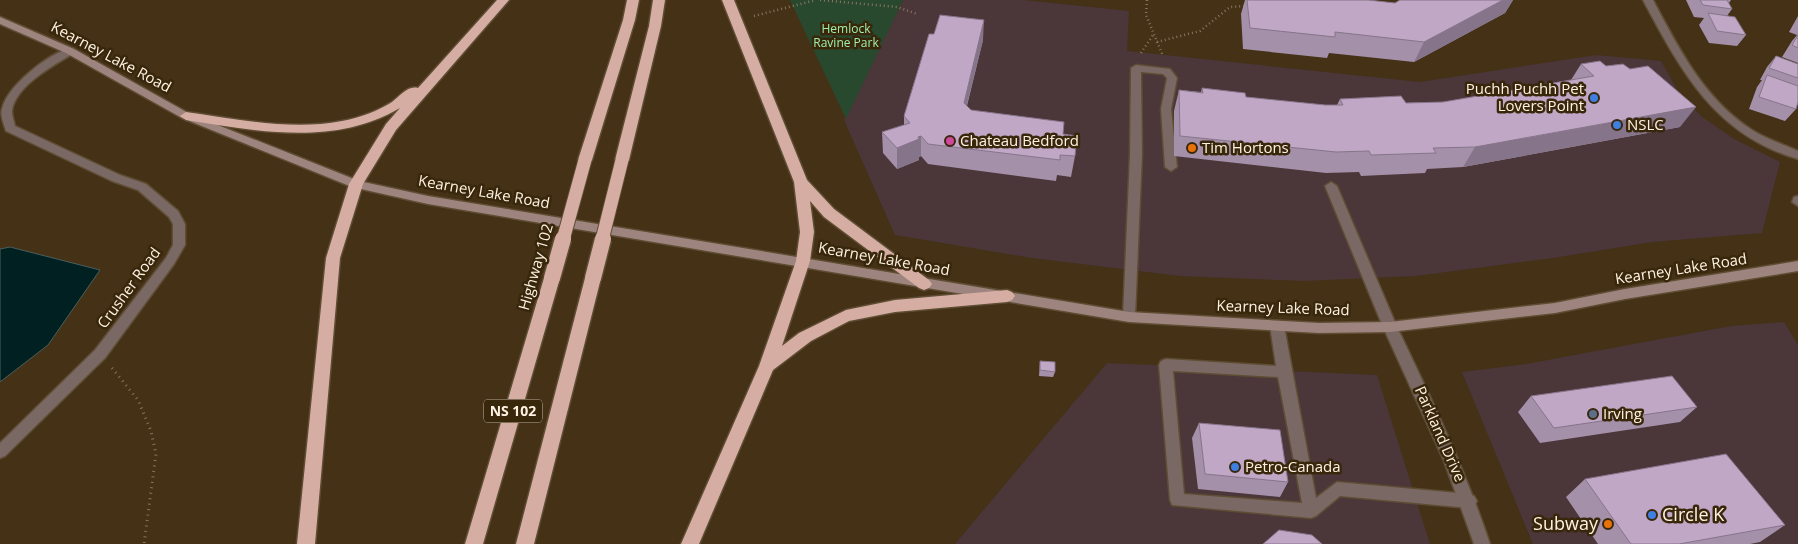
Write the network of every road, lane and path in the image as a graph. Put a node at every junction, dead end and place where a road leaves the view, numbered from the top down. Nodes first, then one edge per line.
1 (503, 0) edge
2 (633, 0) edge
3 (659, 0) edge
4 (728, 0) edge
5 (816, 0) edge
6 (820, 0) edge
7 (1147, 0) edge
8 (1648, 0) edge
9 (1247, 6) edge
10 (917, 14) dead end
11 (0, 20) edge
12 (736, 20) junction
13 (1153, 34) junction
14 (1157, 42) junction
15 (70, 51) junction
16 (1136, 68) junction
17 (1166, 72) junction
18 (437, 73) junction
19 (186, 116) junction
20 (1798, 155) edge
21 (1171, 167) dead end
22 (801, 182) junction
23 (356, 184) junction
24 (1331, 186) dead end
25 (803, 261) junction
26 (1798, 266) edge
27 (924, 284) junction
28 (1007, 296) junction
29 (1129, 317) junction
30 (1277, 326) junction
31 (1390, 327) junction
32 (100, 354) junction
33 (767, 366) junction
34 (1284, 372) junction
35 (0, 452) edge
36 (1469, 501) junction
37 (1311, 511) junction
38 (144, 544) edge
39 (306, 544) edge
40 (474, 544) edge
41 (525, 544) edge
42 (690, 544) edge
43 (1482, 544) edge

1 - 18 highway
2 - 40 highway, Highway 102 / NS 102, bridge
3 - 41 highway, NS 102, bridge
4 - 12 highway
5 - 12 path
6 - 10 path
7 - 13 path
8 - 20 street
9 - 14 path
11 - 15 main road, Kearney Lake Road
12 - 22 highway
13 - 14 path
13 - 16 path
14 - 17 path
15 - 19 main road, Kearney Lake Road
15 - 32 street, Crusher Road
16 - 17 street
16 - 29 street
17 - 21 street
18 - 19 highway
18 - 23 highway
19 - 23 main road, Kearney Lake Road
22 - 25 highway
22 - 27 highway
23 - 25 main road, Kearney Lake Road
23 - 39 highway
24 - 31 street, Parkland Drive
25 - 27 main road, Kearney Lake Road
25 - 33 highway
26 - 31 main road, Kearney Lake Road
27 - 28 main road, Kearney Lake Road
28 - 29 main road, Kearney Lake Road
28 - 33 highway
29 - 30 main road, Kearney Lake Road
30 - 31 main road, Kearney Lake Road
30 - 34 street
31 - 36 street, Parkland Drive
32 - 35 street, Crusher Road
32 - 38 path
33 - 42 highway
34 - 37 street
34 - 37 street
36 - 37 street
36 - 43 street, Parkland Drive

